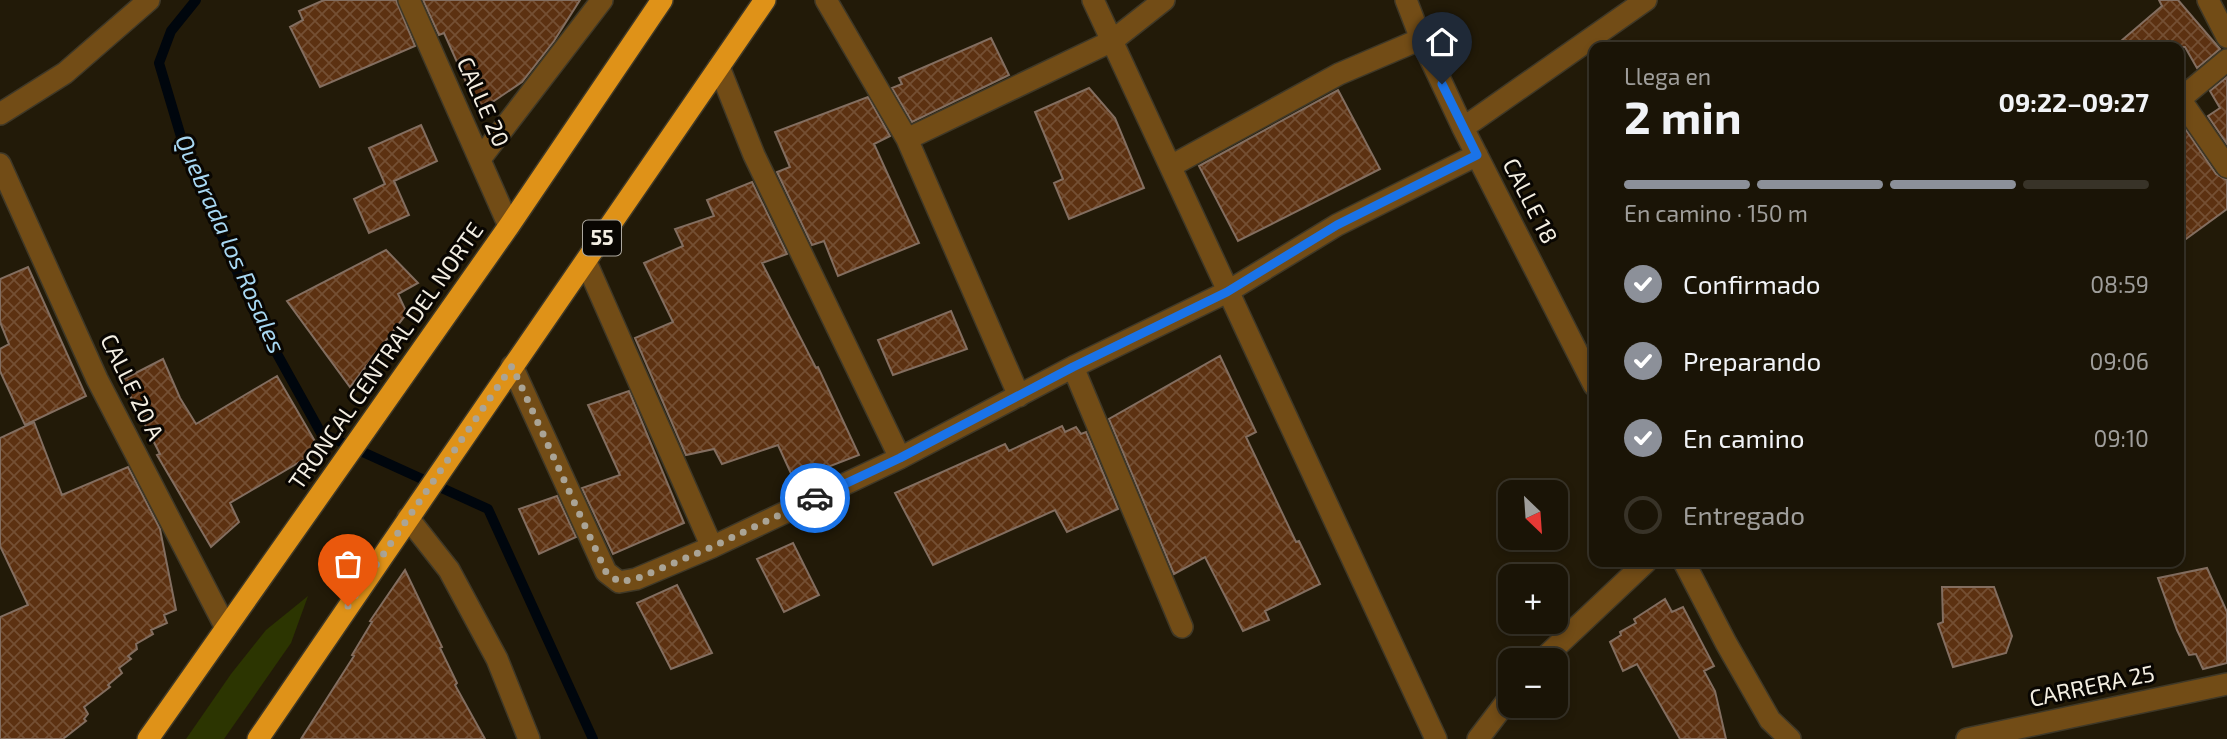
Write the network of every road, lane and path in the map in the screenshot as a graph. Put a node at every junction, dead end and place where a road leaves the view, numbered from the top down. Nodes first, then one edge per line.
1 (149, 0) edge
2 (409, 0) edge
3 (602, 0) edge
4 (662, 0) edge
5 (765, 0) edge
6 (826, 0) edge
7 (1093, 0) edge
8 (1164, 0) edge
9 (1406, 0) edge
10 (1646, 0) edge
11 (2208, 0) edge
12 (2227, 37) edge
13 (1421, 39) junction
14 (1112, 41) junction
15 (2227, 60) edge
16 (719, 67) junction
17 (2184, 96) edge
18 (2184, 107) edge
19 (0, 114) edge
20 (1463, 128) junction
21 (907, 139) junction
22 (1477, 155) junction
23 (480, 159) junction
24 (0, 164) edge
25 (1171, 166) junction
26 (2227, 167) edge
27 (509, 226) junction
28 (586, 262) junction
29 (1227, 292) junction
30 (512, 366) junction
31 (1073, 367) junction
32 (1589, 375) edge
33 (1019, 396) junction
34 (900, 458) junction
35 (414, 510) junction
36 (712, 547) junction
37 (1641, 567) edge
38 (1687, 567) edge
39 (1182, 627) dead end
40 (226, 628) junction
41 (1555, 648) edge
42 (2227, 684) edge
43 (1498, 713) edge
44 (148, 739) edge
45 (258, 739) edge
46 (529, 739) edge
47 (1436, 739) edge
48 (1478, 739) edge
49 (1790, 739) edge
50 (1967, 739) edge

1 - 19 street
2 - 23 street, CALLE 20
3 - 23 street
4 - 27 highway, TRONCAL CENTRAL DEL NORTE
5 - 16 highway, 55
6 - 21 street
7 - 14 street
8 - 14 street
9 - 13 street, CALLE 18
10 - 20 street
11 - 12 street
13 - 20 street, CALLE 18
13 - 25 street
14 - 21 street
14 - 25 street
15 - 17 street
16 - 28 highway, 55
16 - 34 street
18 - 26 street
20 - 22 street, CALLE 18
21 - 33 street
22 - 29 street
22 - 32 street, CALLE 18
23 - 27 street, CALLE 20
24 - 40 street, CALLE 20 A
25 - 29 street
27 - 40 highway, TRONCAL CENTRAL DEL NORTE
28 - 30 highway, 55
28 - 36 street
29 - 31 street
29 - 47 street
30 - 35 highway, 55
30 - 36 street
31 - 33 street
31 - 39 street
33 - 34 street
34 - 36 street
35 - 45 highway, 55
35 - 46 street
37 - 41 street
38 - 49 street
40 - 44 highway, TRONCAL CENTRAL DEL NORTE
42 - 50 street, CARRERA 25
43 - 48 street

